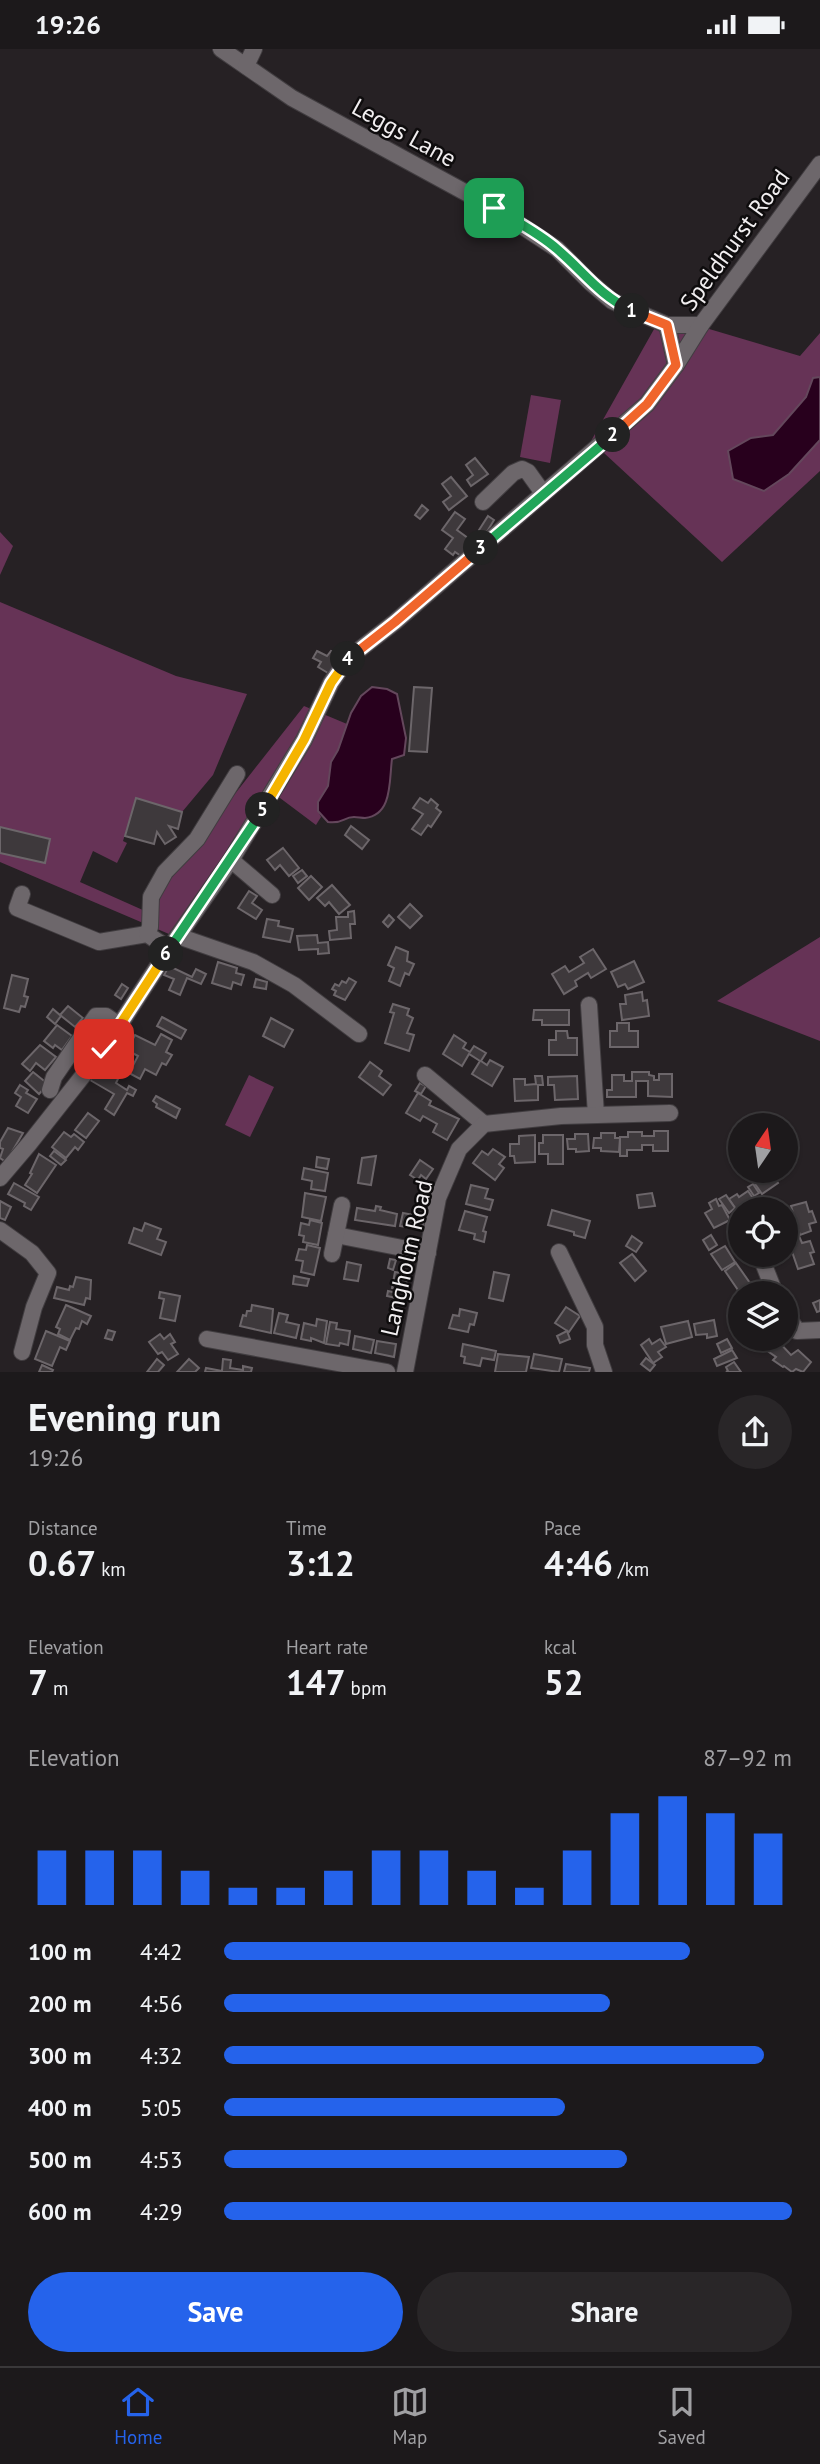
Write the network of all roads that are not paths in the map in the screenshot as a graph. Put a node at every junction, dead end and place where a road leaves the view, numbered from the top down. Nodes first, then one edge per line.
1 (221, 49) edge
2 (254, 49) edge
3 (246, 66) junction
4 (820, 164) edge
5 (667, 325) junction
6 (701, 325) junction
7 (676, 365) junction
8 (543, 493) junction
9 (483, 502) dead end
10 (237, 774) dead end
11 (231, 859) junction
12 (22, 894) dead end
13 (272, 895) dead end
14 (147, 934) junction
15 (173, 943) junction
16 (589, 1005) dead end
17 (119, 1025) junction
18 (359, 1034) dead end
19 (425, 1075) dead end
20 (50, 1090) dead end
21 (670, 1113) dead end
22 (596, 1115) junction
23 (484, 1123) junction
24 (0, 1178) edge
25 (342, 1205) dead end
26 (0, 1230) edge
27 (336, 1235) junction
28 (559, 1252) dead end
29 (428, 1253) junction
30 (332, 1254) dead end
31 (820, 1330) edge
32 (798, 1331) edge
33 (207, 1339) dead end
34 (22, 1352) dead end
35 (387, 1372) edge
36 (405, 1372) edge
37 (604, 1372) edge

1 - 3 street, Leggs Lane
2 - 3 street
3 - 5 street, Leggs Lane
4 - 6 street, Speldhurst Road
5 - 6 street, Leggs Lane
5 - 7 street
6 - 7 street, Speldhurst Road
7 - 8 street, Speldhurst Road
8 - 9 street
8 - 11 street, Speldhurst Road
10 - 14 street
11 - 13 street
11 - 15 street, Speldhurst Road
12 - 14 street
14 - 15 street
15 - 17 street, Speldhurst Road
15 - 18 street
16 - 22 street
17 - 20 street
17 - 24 street, Speldhurst Road
19 - 23 street
21 - 22 street
22 - 23 street
23 - 29 street, Langholm Road
25 - 27 street
26 - 34 street
27 - 29 street
27 - 30 street
28 - 37 street
29 - 36 street, Langholm Road
31 - 32 street
33 - 35 street

